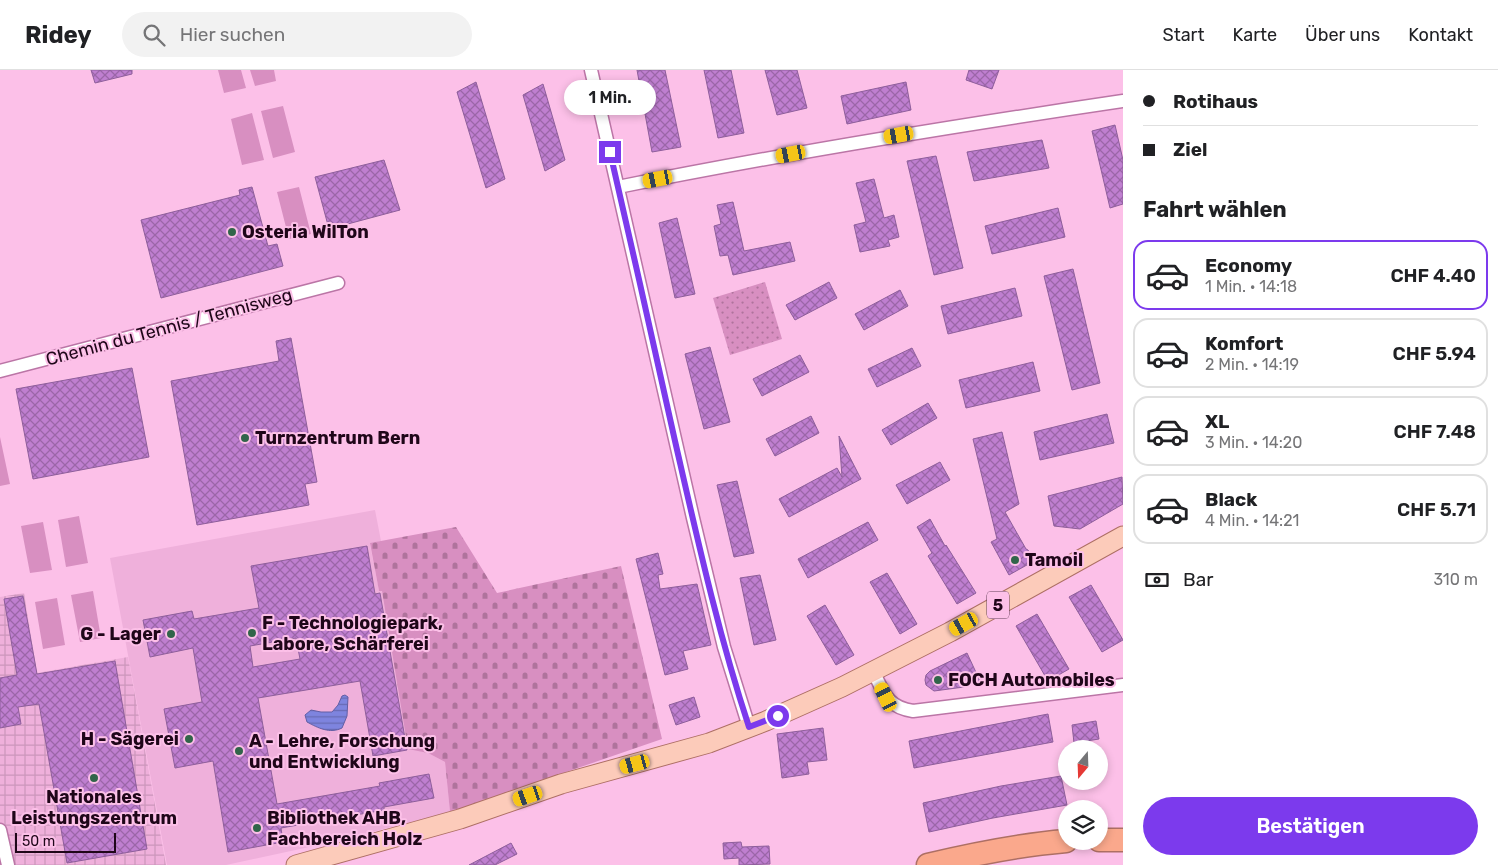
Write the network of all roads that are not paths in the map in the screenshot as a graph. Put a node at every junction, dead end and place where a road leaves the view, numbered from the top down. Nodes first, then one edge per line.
1 (591, 70) edge
2 (1123, 101) edge
3 (618, 187) junction
4 (338, 283) dead end
5 (0, 371) edge
6 (1123, 536) edge
7 (873, 671) junction
8 (1123, 685) edge
9 (749, 727) junction
10 (0, 830) edge
11 (1108, 840) edge
12 (1123, 840) edge
13 (1058, 842) edge
14 (8, 865) edge
15 (296, 865) edge
16 (928, 865) edge

1 - 3 street
2 - 3 street
3 - 9 street
4 - 5 street, Chemin du Tennis / Tennisweg
6 - 7 main road, 5
7 - 8 street
7 - 9 main road, 5
9 - 15 main road, 5
10 - 14 street
11 - 12 highway
13 - 16 highway

